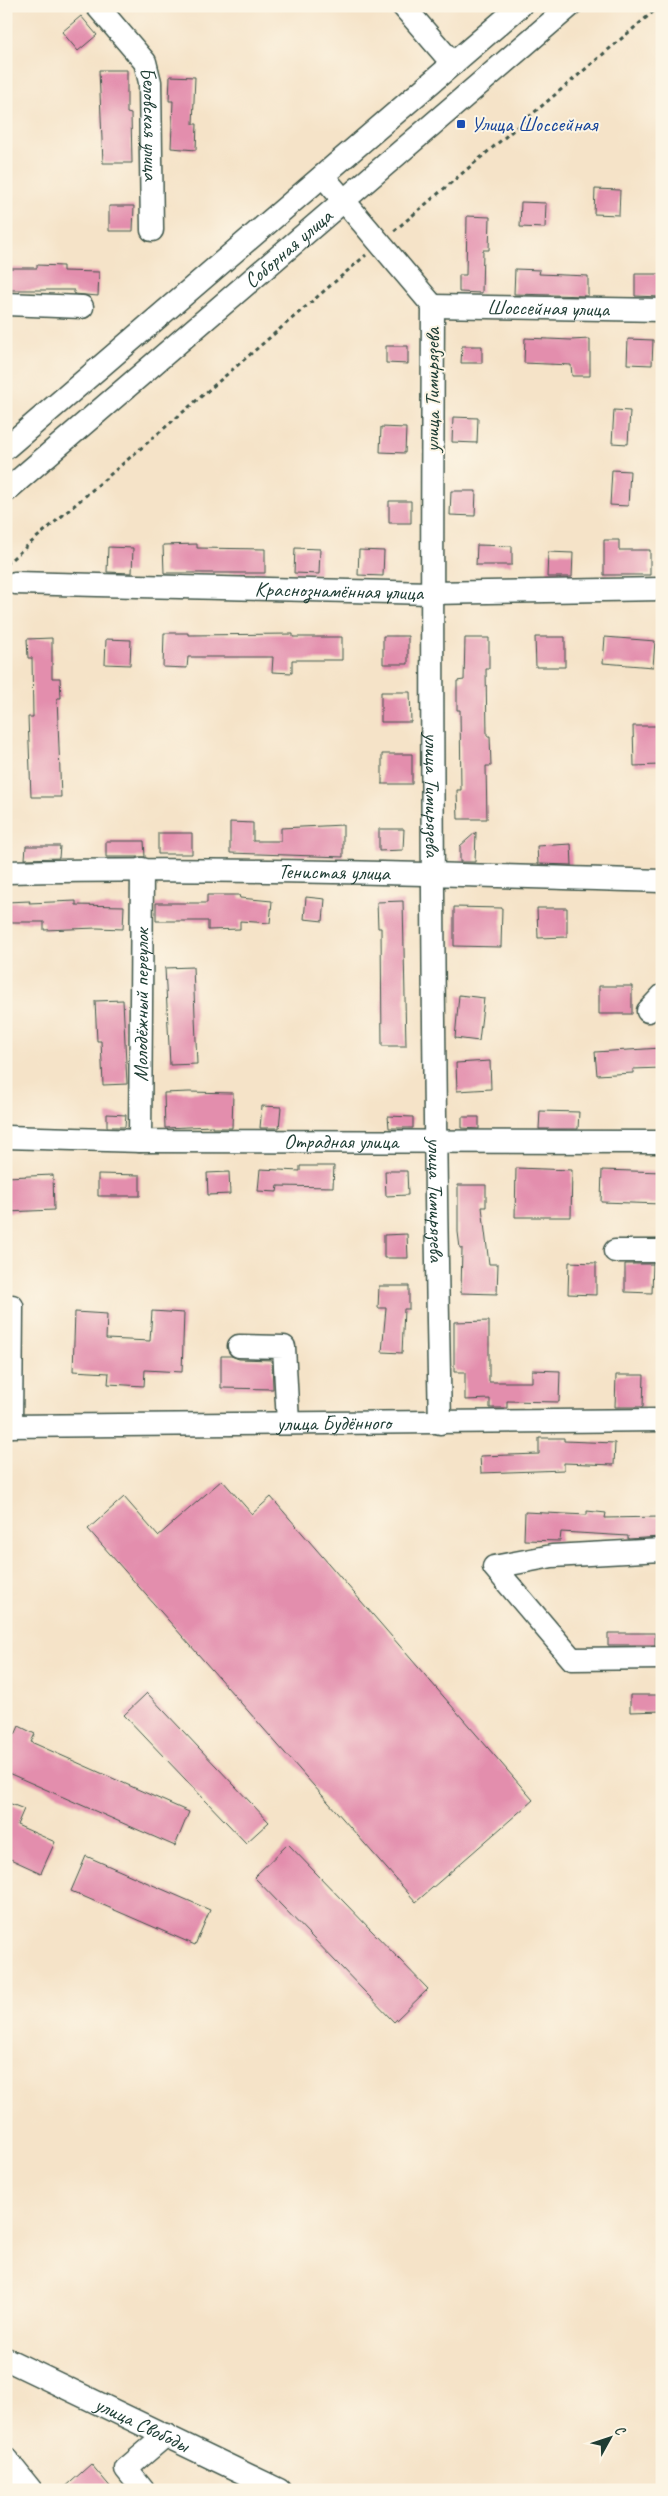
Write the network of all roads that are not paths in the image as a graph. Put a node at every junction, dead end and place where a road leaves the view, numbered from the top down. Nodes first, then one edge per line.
1 (97, 6) edge
2 (403, 6) edge
3 (520, 6) edge
4 (570, 6) edge
5 (453, 64) junction
6 (323, 176) junction
7 (344, 200) junction
8 (152, 230) dead end
9 (6, 304) edge
10 (433, 306) junction
11 (82, 307) dead end
12 (662, 310) edge
13 (6, 448) edge
14 (6, 491) edge
15 (8, 580) edge
16 (662, 589) edge
17 (431, 593) junction
18 (142, 869) junction
19 (6, 872) edge
20 (432, 874) junction
21 (662, 881) edge
22 (6, 1137) edge
23 (434, 1140) junction
24 (140, 1141) junction
25 (662, 1142) edge
26 (615, 1250) dead end
27 (662, 1251) edge
28 (6, 1306) edge
29 (239, 1346) dead end
30 (662, 1420) edge
31 (288, 1423) junction
32 (440, 1423) junction
33 (8, 1426) edge
34 (662, 1550) edge
35 (662, 1658) edge
36 (6, 2359) edge
37 (166, 2435) junction
38 (6, 2460) edge
39 (253, 2485) edge
40 (31, 2490) edge
41 (143, 2490) edge
42 (279, 2490) edge

1 - 8 street, Беловская улица
2 - 5 street
3 - 5 street, Соборная улица
4 - 7 street, Соборная улица
5 - 6 street, Соборная улица
6 - 7 street, улица Тимирязева
6 - 13 street, Соборная улица
7 - 10 street, улица Тимирязева
7 - 14 street, Соборная улица
9 - 11 street
10 - 12 street, Шоссейная улица
10 - 17 street, улица Тимирязева
15 - 17 street, Краснознамённая улица
16 - 17 street, Краснознамённая улица
17 - 20 street, улица Тимирязева
18 - 19 street, Тенистая улица
18 - 20 street, Тенистая улица
18 - 24 street, Молодёжный переулок
20 - 21 street, Тенистая улица
20 - 23 street, улица Тимирязева
22 - 24 street, Отрадная улица
23 - 24 street, Отрадная улица
23 - 25 street, Отрадная улица
23 - 32 street, улица Тимирязева
26 - 27 street
28 - 33 street
29 - 31 street
30 - 32 street, улица Будённого
31 - 32 street, улица Будённого
31 - 33 street, улица Будённого
34 - 35 street
36 - 37 street, улица Свободы
37 - 39 street, улица Свободы
37 - 41 street
38 - 40 street
39 - 42 street, улица Свободы

